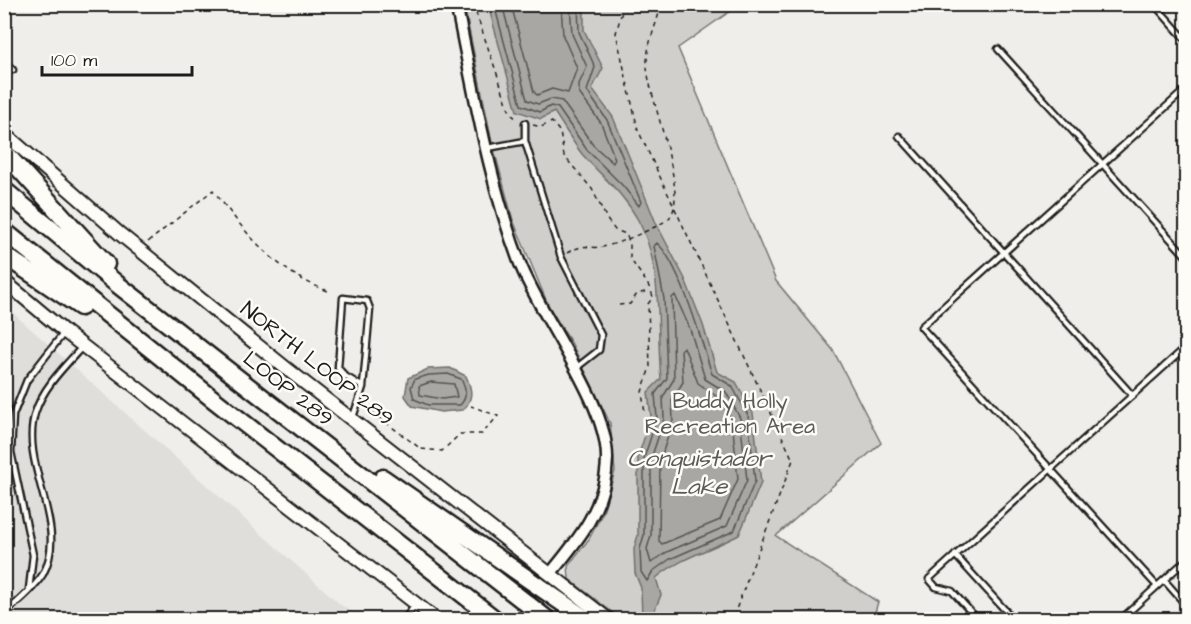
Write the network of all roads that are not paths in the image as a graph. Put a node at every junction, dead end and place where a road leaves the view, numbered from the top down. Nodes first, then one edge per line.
1 (456, 4) edge
2 (1154, 4) edge
3 (1186, 40) edge
4 (998, 49) dead end
5 (4, 62) edge
6 (12, 70) dead end
7 (1186, 89) edge
8 (525, 123) road end
9 (4, 134) edge
10 (899, 136) dead end
11 (525, 141) junction
12 (487, 148) junction
13 (4, 152) edge
14 (1104, 163) junction
15 (4, 190) edge
16 (4, 231) edge
17 (1003, 253) junction
18 (4, 255) edge
19 (1186, 256) edge
20 (4, 280) edge
21 (167, 323) junction
22 (65, 332) junction
23 (83, 346) junction
24 (1186, 347) edge
25 (574, 370) junction
26 (363, 387) junction
27 (1133, 396) junction
28 (213, 399) junction
29 (352, 420) junction
30 (294, 422) junction
31 (1051, 470) junction
32 (955, 555) junction
33 (1186, 560) edge
34 (550, 574) junction
35 (1164, 580) junction
36 (1157, 586) junction
37 (29, 589) junction
38 (416, 603) junction
39 (1186, 605) edge
40 (4, 614) edge
41 (404, 620) edge
42 (437, 620) edge
43 (496, 620) edge
44 (548, 620) edge
45 (586, 620) edge
46 (609, 620) edge
47 (978, 620) edge
48 (1014, 620) edge
49 (1120, 620) edge

1 - 12 street
2 - 3 lane
4 - 14 lane
5 - 6 lane
7 - 14 lane
8 - 11 lane
9 - 29 main road, NORTH LOOP 289
10 - 17 lane
11 - 12 lane
11 - 25 lane
12 - 25 street
13 - 21 highway
14 - 17 lane
14 - 19 lane
15 - 21 highway, LOOP 289
16 - 28 highway
17 - 27 lane
17 - 31 lane
18 - 28 highway
20 - 22 main road
21 - 30 highway, LOOP 289
22 - 23 main road
22 - 37 lane
23 - 37 lane
23 - 38 main road
24 - 27 lane
25 - 34 street
26 - 26 lane
26 - 29 lane
27 - 31 lane
28 - 43 highway
29 - 34 main road, NORTH LOOP 289
30 - 44 highway, LOOP 289
30 - 45 highway
31 - 32 lane
31 - 36 lane
32 - 47 lane
32 - 48 lane
33 - 35 lane
34 - 46 main road, NORTH LOOP 289
35 - 36 lane
35 - 39 lane
36 - 49 lane
37 - 40 lane
38 - 41 lane
38 - 42 main road

